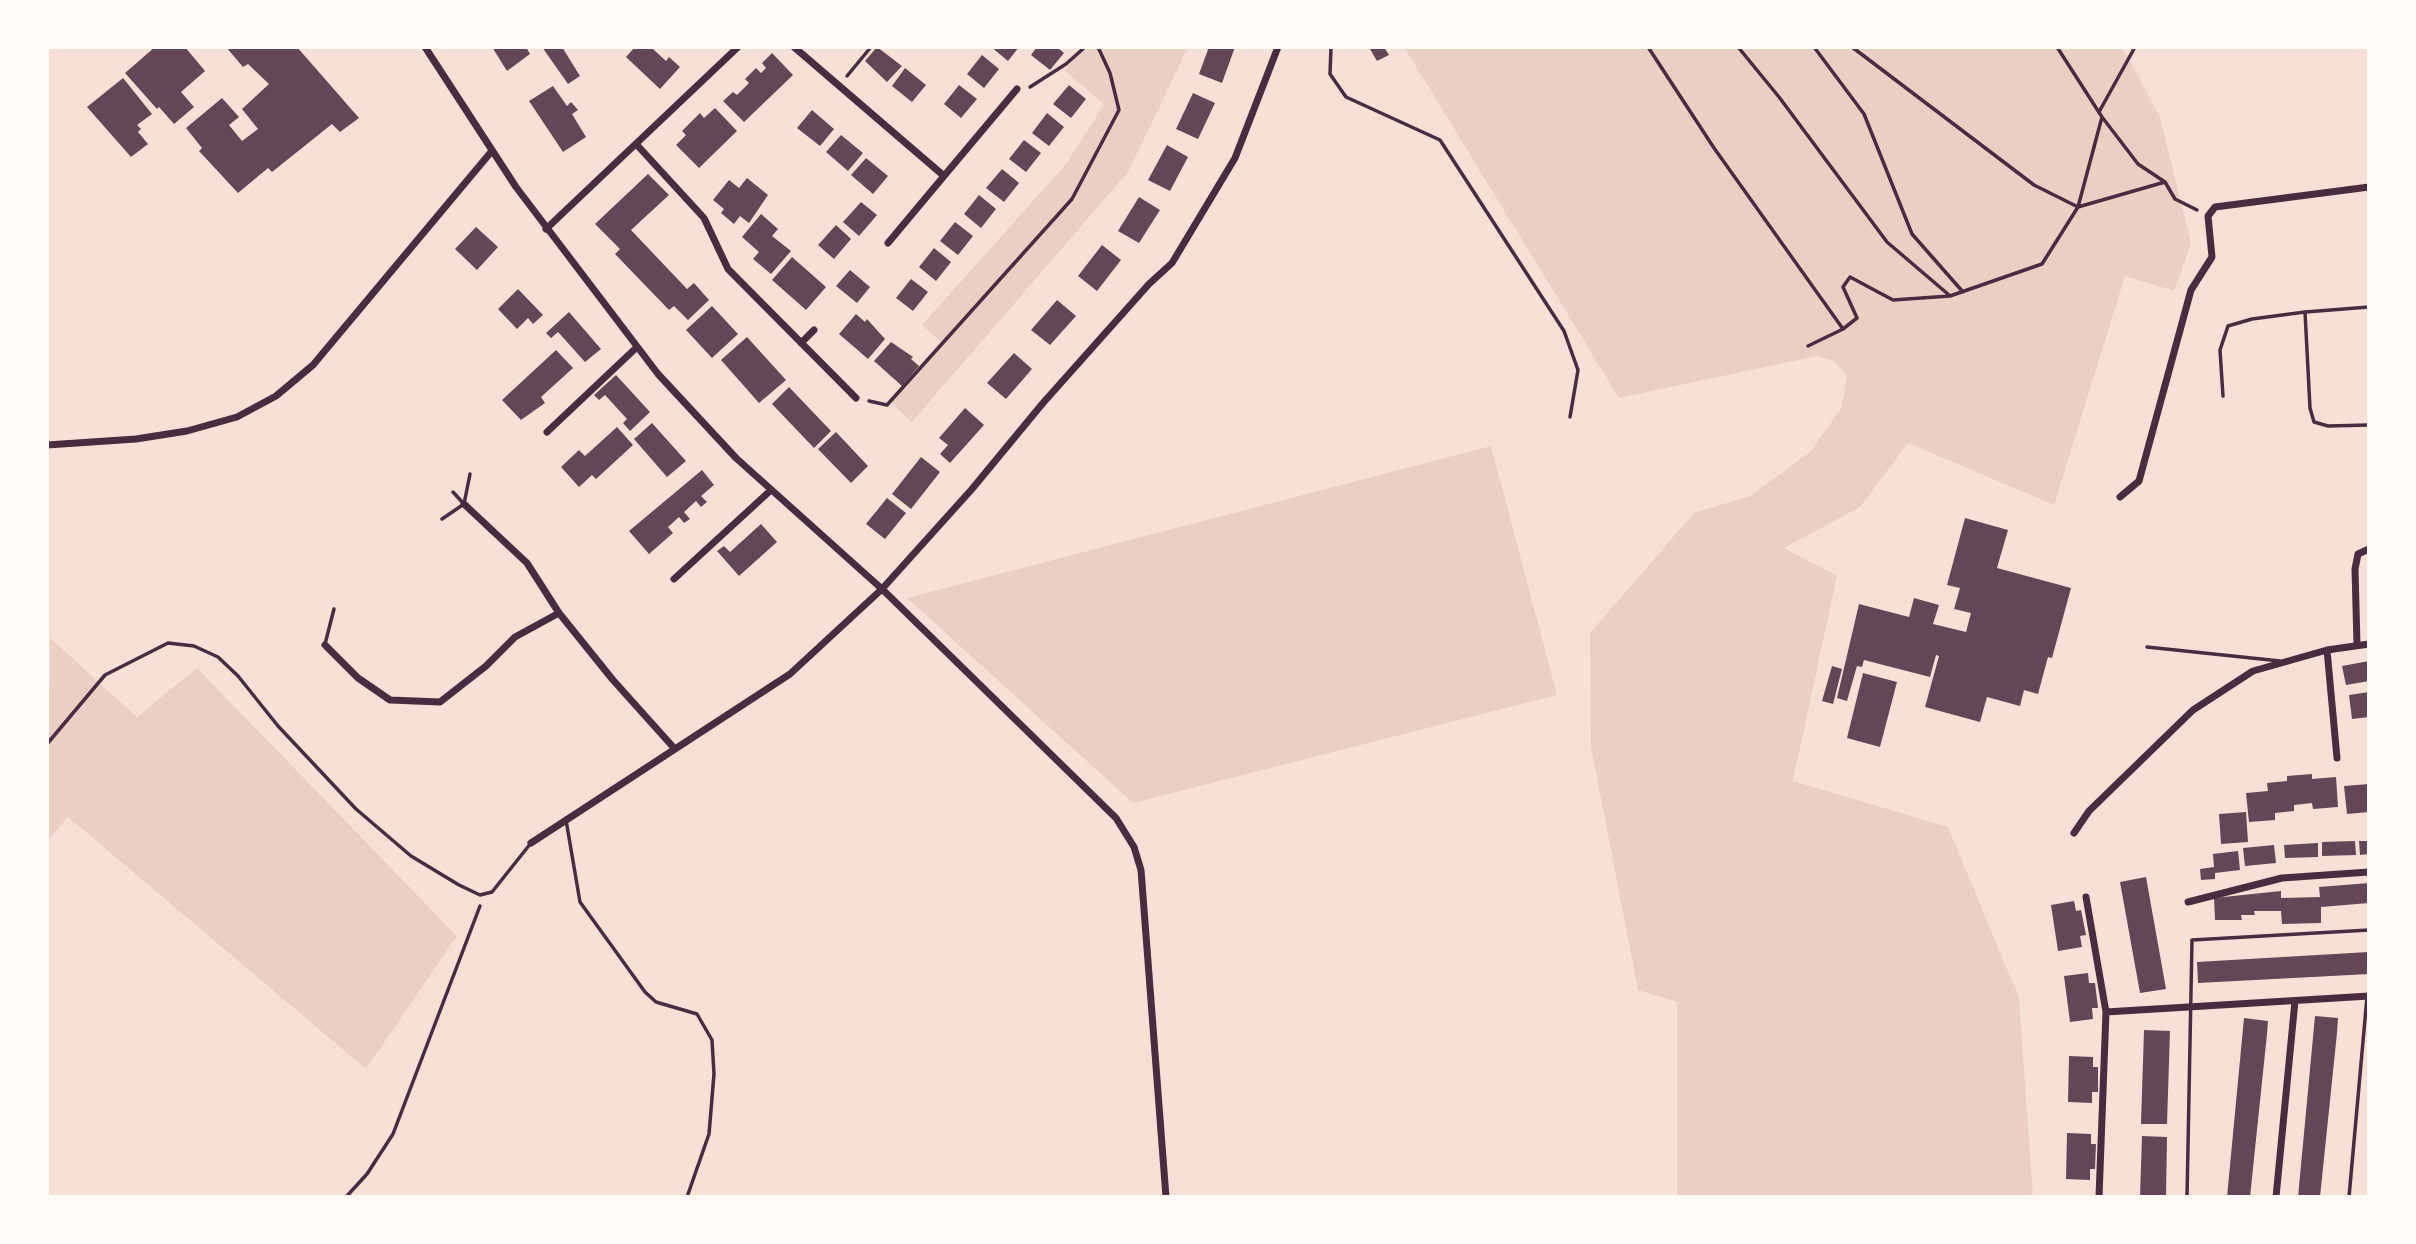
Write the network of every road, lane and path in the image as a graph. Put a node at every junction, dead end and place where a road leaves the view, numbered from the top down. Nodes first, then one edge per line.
1 (425, 47) edge
2 (738, 47) edge
3 (793, 47) edge
4 (871, 47) edge
5 (1085, 47) edge
6 (1098, 47) edge
7 (1278, 47) edge
8 (1331, 47) edge
9 (1648, 47) edge
10 (1738, 47) edge
11 (1814, 47) edge
12 (1852, 47) edge
13 (2057, 47) edge
14 (2135, 47) edge
15 (839, 86) junction
16 (1017, 89) joint
17 (2099, 112) junction
18 (2102, 117) junction
19 (637, 145) junction
20 (491, 152) junction
21 (944, 176) junction
22 (2165, 182) junction
23 (2369, 187) edge
24 (2078, 207) junction
25 (2208, 216) junction
26 (546, 229) junction
27 (888, 243) dead end
28 (1963, 292) junction
29 (1950, 296) junction
30 (2369, 307) edge
31 (2305, 312) junction
32 (1843, 329) junction
33 (814, 330) dead end
34 (801, 342) junction
35 (1808, 346) dead end
36 (637, 347) junction
37 (2223, 396) dead end
38 (856, 398) joint
39 (1570, 417) dead end
40 (2369, 425) edge
41 (547, 432) dead end
42 (47, 445) edge
43 (470, 474) dead end
44 (771, 490) junction
45 (453, 492) dead end
46 (2120, 497) dead end
47 (464, 504) junction
48 (442, 519) dead end
49 (2369, 549) edge
50 (674, 579) dead end
51 (882, 589) junction
52 (334, 609) dead end
53 (559, 613) junction
54 (2369, 644) edge
55 (324, 645) joint
56 (2357, 645) junction
57 (2147, 647) dead end
58 (2327, 650) junction
59 (2284, 661) junction
60 (47, 744) edge
61 (674, 748) junction
62 (2337, 758) dead end
63 (566, 818) junction
64 (2074, 833) dead end
65 (531, 843) joint
66 (2369, 872) edge
67 (485, 895) junction
68 (2086, 897) dead end
69 (2188, 901) dead end
70 (2369, 930) edge
71 (2368, 996) edge
72 (2295, 1001) junction
73 (2192, 1007) junction
74 (2106, 1012) junction
75 (346, 1197) edge
76 (687, 1197) edge
77 (1166, 1197) edge
78 (2099, 1197) edge
79 (2188, 1197) edge
80 (2276, 1197) edge
81 (2348, 1197) edge

1 - 20 street
2 - 19 street
3 - 15 street
4 - 15 path
5 - 16 path
6 - 38 path
7 - 51 street
8 - 39 lane
9 - 32 path
10 - 29 path
11 - 28 path
12 - 24 path
13 - 17 path
14 - 17 path
15 - 21 street
16 - 21 street
17 - 18 path
18 - 22 path
18 - 24 path
19 - 26 street
19 - 34 street
20 - 26 street
20 - 42 street
21 - 27 street
22 - 24 path
22 - 25 path
23 - 25 street
24 - 28 path
25 - 46 street
26 - 36 street
28 - 29 path
29 - 32 path
30 - 31 lane
31 - 37 lane
31 - 40 lane
32 - 35 path
33 - 34 street
34 - 38 street
36 - 41 street
36 - 44 street
43 - 47 lane
44 - 50 street
44 - 51 street
45 - 47 lane
47 - 48 lane
47 - 53 street
49 - 56 street
51 - 61 street
51 - 77 street
52 - 55 lane
53 - 55 street
53 - 61 street
54 - 56 street
56 - 58 street
57 - 59 lane
58 - 59 street
58 - 62 street
59 - 64 street
60 - 67 lane
61 - 63 street
63 - 65 street
63 - 76 lane
65 - 67 lane
66 - 69 street
67 - 75 path
68 - 74 street
70 - 73 lane
71 - 72 street
71 - 81 lane
72 - 73 street
72 - 80 street
73 - 74 street
73 - 79 lane
74 - 78 street

